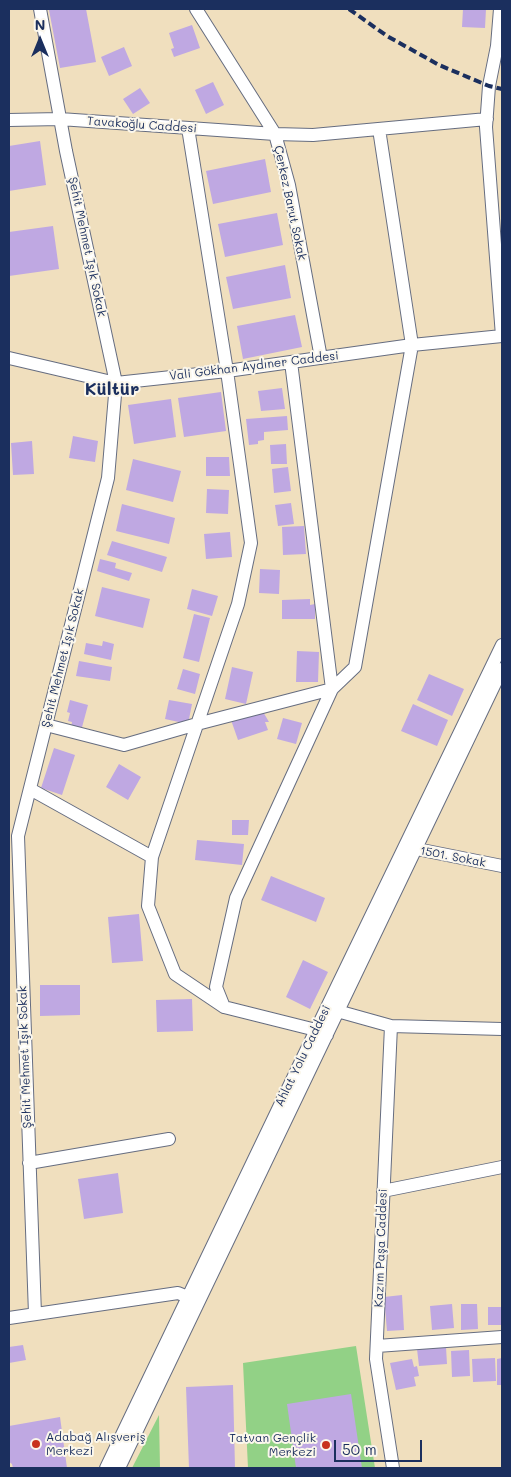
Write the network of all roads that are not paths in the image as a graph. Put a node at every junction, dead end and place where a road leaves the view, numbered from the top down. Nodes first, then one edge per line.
1 (40, 9) edge
2 (196, 9) edge
3 (500, 9) edge
4 (60, 119) junction
5 (487, 119) junction
6 (9, 120) edge
7 (188, 128) junction
8 (379, 129) junction
9 (275, 134) junction
10 (502, 336) edge
11 (412, 345) junction
12 (9, 358) edge
13 (321, 358) junction
14 (291, 362) junction
15 (227, 371) junction
16 (116, 383) junction
17 (502, 645) edge
18 (500, 663) edge
19 (332, 689) junction
20 (197, 724) junction
21 (46, 725) junction
22 (30, 790) junction
23 (13, 837) edge
24 (410, 848) junction
25 (152, 857) junction
26 (502, 866) edge
27 (224, 1007) junction
28 (332, 1010) junction
29 (391, 1026) junction
30 (502, 1029) edge
31 (321, 1032) junction
32 (169, 1140) dead end
33 (29, 1163) junction
34 (502, 1167) edge
35 (383, 1191) junction
36 (193, 1299) junction
37 (35, 1314) junction
38 (9, 1318) edge
39 (502, 1337) edge
40 (377, 1346) junction
41 (106, 1468) edge
42 (119, 1468) edge
43 (393, 1468) edge

1 - 4 street, Şehit Mehmet Işık Sokak
2 - 9 street, Çerkez Barut Sokak
3 - 5 street
4 - 6 street, Tavakoğlu Caddesi
4 - 7 street, Tavakoğlu Caddesi
4 - 16 street, Şehit Mehmet Işık Sokak
5 - 8 street, Tavakoğlu Caddesi
5 - 10 street
7 - 9 street, Tavakoğlu Caddesi
7 - 15 street
8 - 9 street, Tavakoğlu Caddesi
8 - 11 street
9 - 13 street, Çerkez Barut Sokak
10 - 11 street, Vali Gökhan Aydıner Caddesi
11 - 13 street, Vali Gökhan Aydıner Caddesi
11 - 19 street
12 - 16 street, Vali Gökhan Aydıner Caddesi
13 - 14 street, Vali Gökhan Aydıner Caddesi
14 - 15 street, Vali Gökhan Aydıner Caddesi
14 - 19 street
15 - 16 street, Vali Gökhan Aydıner Caddesi
15 - 20 street
16 - 21 street, Şehit Mehmet Işık Sokak
17 - 18 street, Ahlat Yolu Caddesi
18 - 24 street, Ahlat Yolu Caddesi
19 - 20 street
19 - 27 street
20 - 21 street
20 - 25 street
21 - 22 street, Şehit Mehmet Işık Sokak
22 - 23 street, Şehit Mehmet Işık Sokak
22 - 25 street
23 - 33 street, Şehit Mehmet Işık Sokak
24 - 26 street, 1501. Sokak
24 - 28 street, Ahlat Yolu Caddesi
25 - 27 street
27 - 31 street
28 - 29 street
28 - 31 street, Ahlat Yolu Caddesi
29 - 30 street
29 - 35 street, Kazım Paşa Caddesi
31 - 36 street, Ahlat Yolu Caddesi
32 - 33 street
33 - 37 street, Şehit Mehmet Işık Sokak
34 - 35 street
35 - 40 street, Kazım Paşa Caddesi
36 - 37 street
36 - 41 street, Ahlat Yolu Caddesi
36 - 42 street, Ahlat Yolu Caddesi
37 - 38 street
39 - 40 street
40 - 43 street, Kazım Paşa Caddesi

